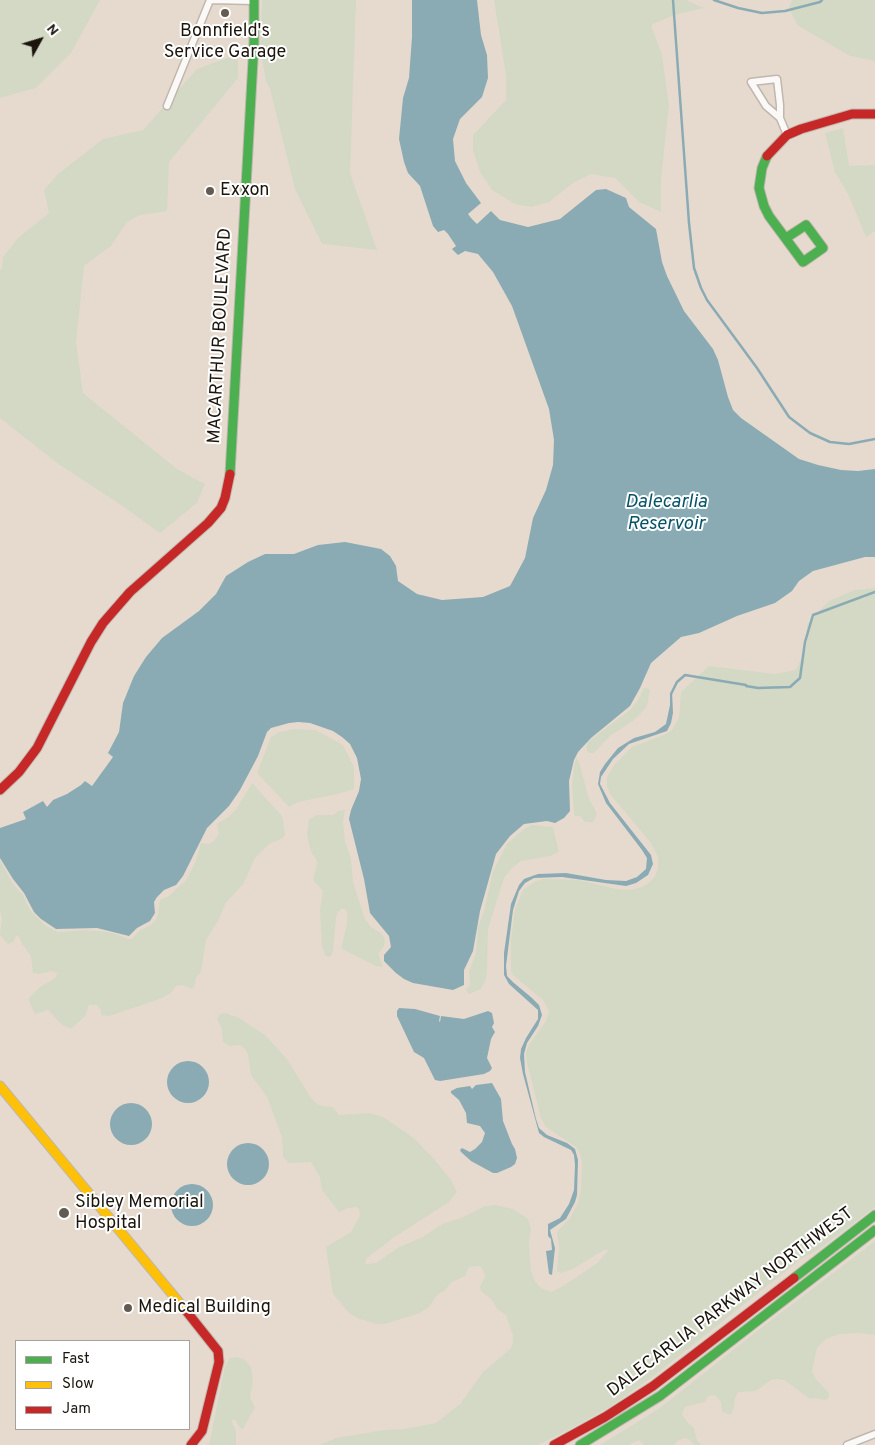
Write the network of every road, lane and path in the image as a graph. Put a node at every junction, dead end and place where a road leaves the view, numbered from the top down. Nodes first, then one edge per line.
1 (210, 0) edge
2 (254, 0) edge
3 (168, 106) dead end
4 (875, 114) edge
5 (780, 118) junction
6 (787, 135) junction
7 (786, 238) dead end
8 (1, 789) edge
9 (0, 1086) edge
10 (875, 1215) edge
11 (875, 1230) edge
12 (875, 1434) edge
13 (191, 1445) edge
14 (555, 1445) edge
15 (580, 1445) edge
16 (846, 1445) edge

1 - 2 street
1 - 3 street
2 - 8 main road, MACARTHUR BOULEVARD
4 - 6 main road
5 - 5 street
5 - 6 street
6 - 7 main road
9 - 13 main road
10 - 14 main road, DALECARLIA PARKWAY NORTHWEST
11 - 15 main road, DALECARLIA PARKWAY NORTHWEST
12 - 16 street

